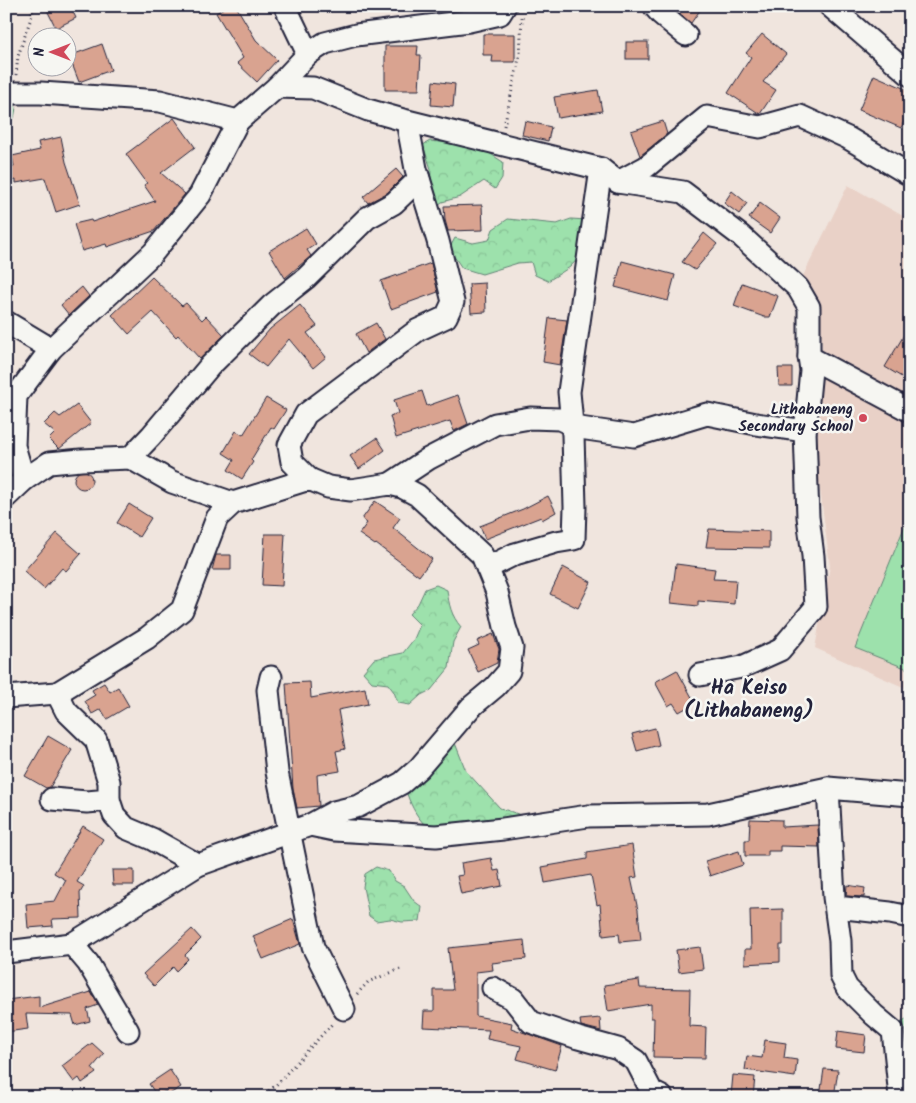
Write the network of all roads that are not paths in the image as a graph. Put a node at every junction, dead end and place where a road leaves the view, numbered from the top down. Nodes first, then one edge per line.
1 (285, 6) edge
2 (654, 6) edge
3 (830, 6) edge
4 (514, 7) edge
5 (686, 35) dead end
6 (308, 54) junction
7 (910, 75) edge
8 (277, 88) junction
9 (16, 93) edge
10 (238, 121) junction
11 (407, 121) junction
12 (601, 169) junction
13 (910, 175) edge
14 (419, 179) junction
15 (618, 182) junction
16 (6, 322) edge
17 (51, 349) junction
18 (809, 357) junction
19 (910, 411) edge
20 (573, 425) junction
21 (805, 430) junction
22 (130, 458) junction
23 (310, 479) junction
24 (24, 480) junction
25 (390, 484) junction
26 (6, 497) edge
27 (233, 503) junction
28 (487, 568) junction
29 (700, 675) dead end
30 (271, 677) dead end
31 (57, 693) junction
32 (6, 697) edge
33 (828, 788) junction
34 (910, 795) edge
35 (52, 799) dead end
36 (109, 800) junction
37 (310, 824) junction
38 (289, 832) junction
39 (198, 865) junction
40 (836, 907) junction
41 (910, 917) edge
42 (72, 944) junction
43 (6, 952) edge
44 (493, 988) dead end
45 (344, 1009) road end
46 (128, 1031) dead end
47 (662, 1097) edge
48 (900, 1097) edge

1 - 6 street
2 - 5 street
3 - 7 street
4 - 6 street
6 - 8 street
8 - 10 street
8 - 11 street
9 - 10 street
10 - 17 street
11 - 12 street
11 - 14 street
12 - 15 street
12 - 20 street
13 - 15 street
14 - 22 street
14 - 23 street
15 - 18 street
16 - 17 street
17 - 24 street
18 - 19 street
18 - 21 street
20 - 21 street
20 - 25 street
20 - 28 street
21 - 29 street
22 - 24 street
22 - 27 street
23 - 25 street
23 - 27 street
24 - 26 street
25 - 28 street
27 - 31 street
28 - 37 street
30 - 38 street
31 - 32 street
31 - 36 street
33 - 34 street
33 - 37 street
33 - 40 street
35 - 36 street
36 - 39 street
37 - 38 street
38 - 39 street
38 - 45 street
39 - 42 street
40 - 41 street
40 - 48 street
42 - 43 street
42 - 46 street
44 - 47 street

